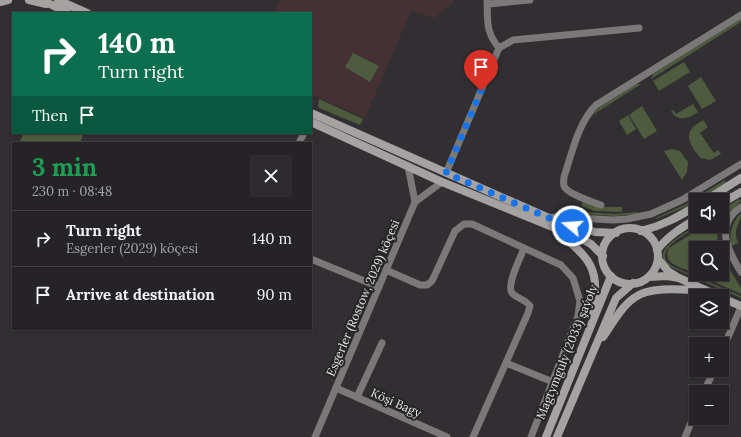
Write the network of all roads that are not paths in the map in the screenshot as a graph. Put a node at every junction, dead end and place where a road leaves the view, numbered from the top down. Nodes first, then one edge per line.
1 (8, 0) edge
2 (29, 0) edge
3 (42, 0) edge
4 (530, 0) edge
5 (0, 2) edge
6 (488, 2) edge
7 (56, 3) edge
8 (67, 12) edge
9 (85, 12) edge
10 (741, 15) edge
11 (639, 28) dead end
12 (499, 48) junction
13 (312, 114) edge
14 (312, 122) edge
15 (408, 166) junction
16 (740, 167) edge
17 (446, 173) junction
18 (741, 178) edge
19 (442, 182) junction
20 (741, 192) edge
21 (717, 193) edge
22 (729, 199) edge
23 (415, 202) junction
24 (601, 205) dead end
25 (741, 207) edge
26 (689, 210) edge
27 (548, 222) junction
28 (689, 223) edge
29 (641, 231) junction
30 (616, 232) junction
31 (524, 248) junction
32 (657, 250) junction
33 (603, 256) junction
34 (312, 259) edge
35 (658, 259) junction
36 (386, 270) junction
37 (741, 272) edge
38 (611, 276) junction
39 (649, 277) junction
40 (679, 278) junction
41 (633, 284) junction
42 (379, 287) junction
43 (702, 289) edge
44 (689, 291) edge
45 (729, 301) edge
46 (741, 307) edge
47 (728, 337) edge
48 (382, 343) dead end
49 (584, 343) junction
50 (595, 347) junction
51 (506, 363) junction
52 (552, 382) junction
53 (336, 388) junction
54 (357, 398) junction
55 (690, 425) edge
56 (315, 437) edge
57 (447, 437) edge
58 (473, 437) edge
59 (531, 437) edge
60 (546, 437) edge
61 (557, 437) edge
62 (684, 437) edge

1 - 5 main road
2 - 7 main road
3 - 7 main road
4 - 6 street
6 - 12 street
7 - 8 main road
7 - 9 main road
10 - 24 street
11 - 12 street
12 - 17 street
13 - 17 main road
14 - 15 main road
15 - 19 main road
15 - 23 street
16 - 27 street
17 - 27 main road
18 - 21 main road
19 - 23 street
19 - 27 main road
20 - 22 main road
23 - 36 street, Esgerler (Rostow, 2029) köçesi
25 - 37 street
26 - 29 main road
27 - 30 main road
27 - 33 main road
27 - 49 main road
28 - 32 main road
29 - 30 main road
29 - 32 main road
30 - 33 main road
31 - 36 street
31 - 51 street
31 - 52 street
32 - 35 main road
33 - 38 main road
34 - 42 street
35 - 39 main road
35 - 40 main road
36 - 42 street, Esgerler (Rostow, 2029) köçesi
38 - 41 main road
38 - 49 main road, Magtymguly (2033) şaýoly
39 - 40 main road
39 - 41 main road
40 - 43 main road
41 - 50 main road, Magtymguly (2033) şaýoly
42 - 53 street, Esgerler (Rostow, 2029) köçesi
44 - 50 main road
45 - 46 main road
46 - 47 street
48 - 54 street
49 - 60 main road, Magtymguly (2033) şaýoly
50 - 61 main road, Magtymguly (2033) şaýoly
51 - 52 street
51 - 58 street
52 - 59 street
53 - 54 street, Köşi Bagy
53 - 56 street, Esgerler (Rostow, 2029) köçesi
54 - 57 street, Köşi Bagy
55 - 62 street

